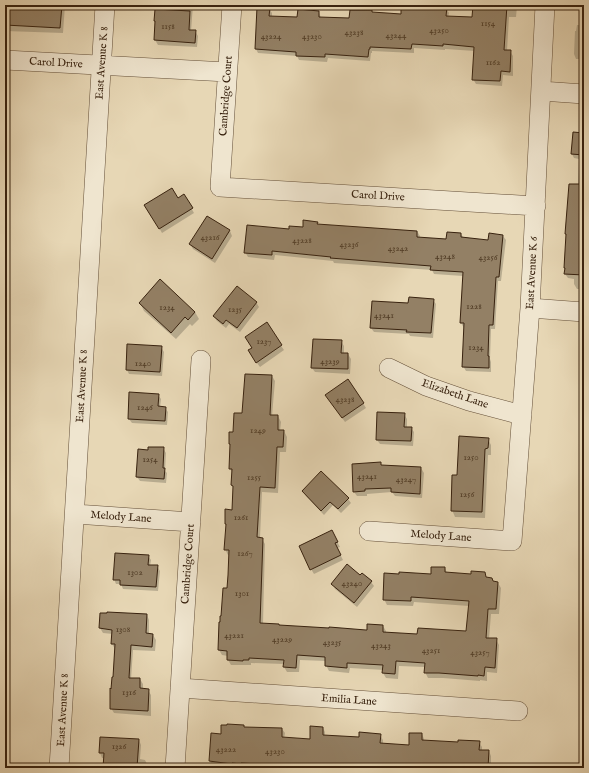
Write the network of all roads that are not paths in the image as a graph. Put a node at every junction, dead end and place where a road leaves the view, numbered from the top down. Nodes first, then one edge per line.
1 (105, 5) edge
2 (232, 5) edge
3 (545, 5) edge
4 (5, 60) edge
5 (102, 65) junction
6 (227, 72) junction
7 (541, 91) junction
8 (584, 94) edge
9 (220, 187) joint
10 (536, 206) junction
11 (530, 308) junction
12 (584, 312) edge
13 (201, 360) dead end
14 (389, 368) dead end
15 (522, 414) junction
16 (75, 514) junction
17 (191, 522) junction
18 (369, 531) dead end
19 (512, 541) joint
20 (180, 688) junction
21 (518, 711) dead end
22 (60, 768) edge
23 (175, 768) edge

1 - 5 street, East Avenue K 8
2 - 6 street, Cambridge Court
3 - 7 street, East Avenue K 6
4 - 5 street, Carol Drive
5 - 6 street, Carol Drive
5 - 16 street, East Avenue K 8
6 - 9 street, Cambridge Court
7 - 8 street
7 - 10 street, East Avenue K 6
9 - 10 street, Carol Drive
10 - 11 street, East Avenue K 6
11 - 12 street
11 - 15 street, East Avenue K 6
13 - 17 street, Cambridge Court
14 - 15 street, Elizabeth Lane
15 - 19 street, East Avenue K 6
16 - 17 street, Melody Lane
16 - 22 street, East Avenue K 8
17 - 20 street, Cambridge Court
18 - 19 street, Melody Lane
20 - 21 street, Emilia Lane
20 - 23 street, Cambridge Court

